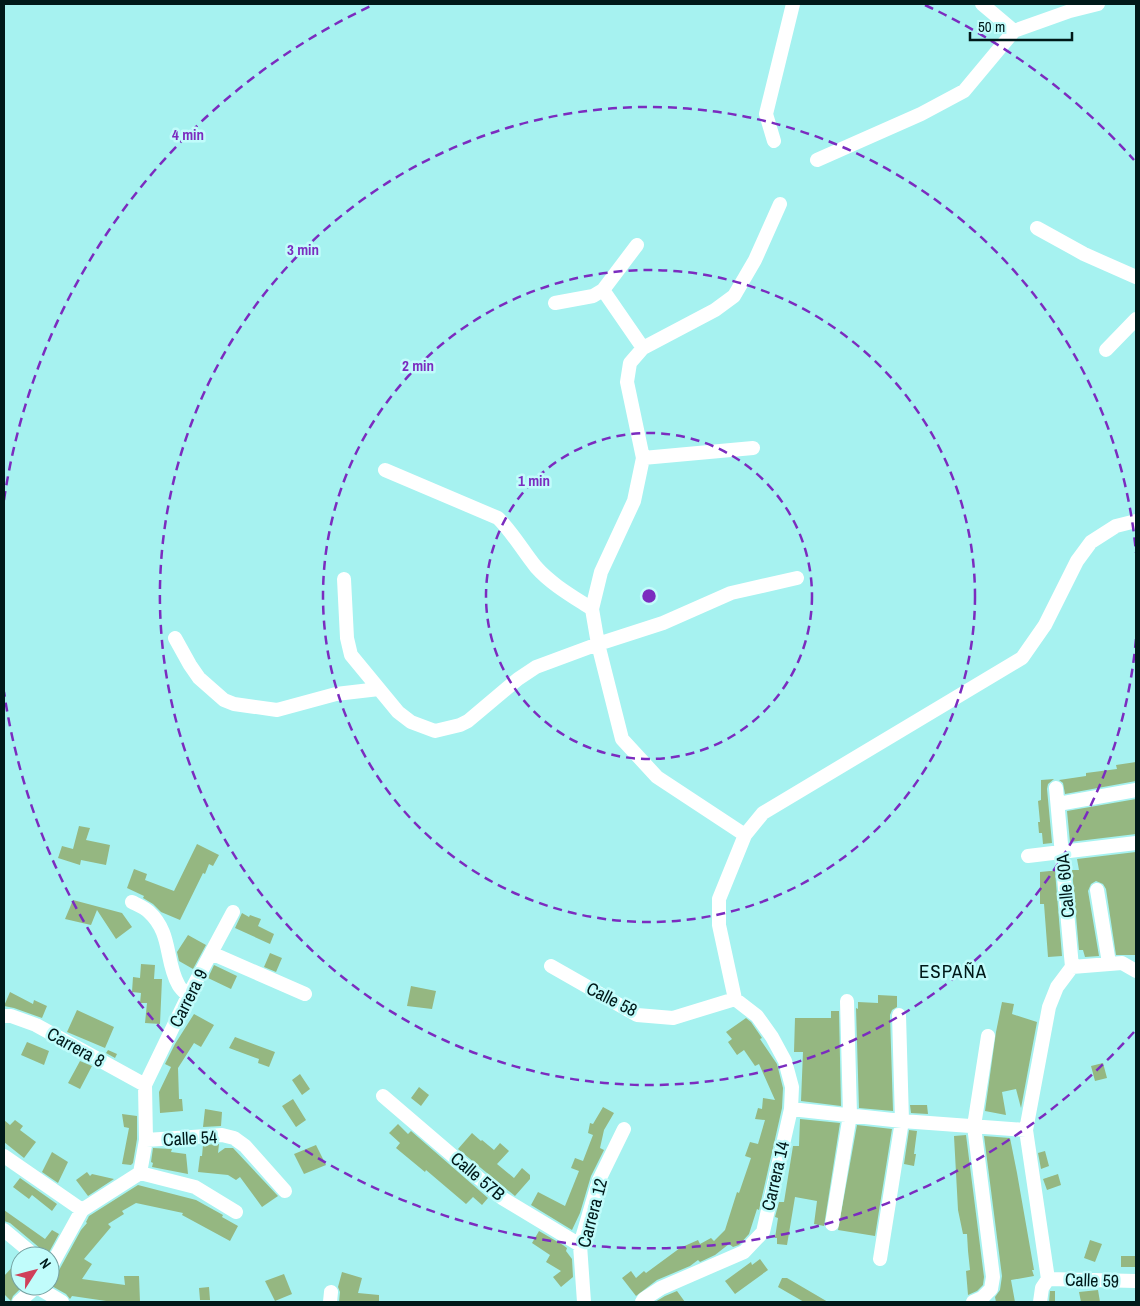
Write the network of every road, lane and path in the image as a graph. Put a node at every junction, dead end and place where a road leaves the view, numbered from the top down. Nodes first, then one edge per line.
1 (794, 4) edge
2 (982, 4) edge
3 (1098, 4) edge
4 (1069, 7) edge
5 (1014, 31) junction
6 (774, 141) dead end
7 (817, 160) dead end
8 (780, 204) dead end
9 (1037, 228) dead end
10 (637, 245) dead end
11 (1136, 277) edge
12 (603, 290) junction
13 (555, 303) dead end
14 (1136, 319) edge
15 (643, 348) junction
16 (1106, 350) dead end
17 (753, 448) dead end
18 (643, 458) junction
19 (385, 470) dead end
20 (1136, 521) edge
21 (344, 578) dead end
22 (797, 578) dead end
23 (592, 609) junction
24 (175, 638) dead end
25 (598, 644) junction
26 (378, 689) junction
27 (1056, 788) dead end
28 (1136, 790) edge
29 (1058, 804) junction
30 (745, 835) junction
31 (1136, 843) edge
32 (1062, 853) junction
33 (1028, 856) dead end
34 (1097, 890) dead end
35 (132, 902) dead end
36 (233, 912) dead end
37 (211, 953) junction
38 (1109, 963) junction
39 (551, 966) dead end
40 (1072, 967) junction
41 (1136, 971) edge
42 (305, 994) dead end
43 (188, 996) junction
44 (735, 999) junction
45 (847, 1001) dead end
46 (899, 1015) dead end
47 (4, 1016) edge
48 (988, 1036) dead end
49 (145, 1085) junction
50 (383, 1096) dead end
51 (791, 1109) junction
52 (850, 1115) junction
53 (902, 1121) junction
54 (974, 1126) junction
55 (624, 1129) dead end
56 (1026, 1130) junction
57 (146, 1140) junction
58 (4, 1156) edge
59 (140, 1174) junction
60 (285, 1191) dead end
61 (82, 1210) junction
62 (236, 1212) dead end
63 (832, 1224) dead end
64 (4, 1230) edge
65 (580, 1244) junction
66 (23, 1246) edge
67 (60, 1250) edge
68 (880, 1259) dead end
69 (1048, 1279) junction
70 (1136, 1281) edge
71 (584, 1302) edge
72 (642, 1302) edge
73 (974, 1302) edge
74 (1040, 1302) edge

1 - 6 street
2 - 5 street
3 - 4 street
4 - 5 street
5 - 7 street
8 - 15 street
9 - 11 street
10 - 12 street
12 - 13 street
12 - 15 street
14 - 16 street
15 - 18 street
17 - 18 street
18 - 23 street
19 - 23 street
20 - 30 street
21 - 26 street
22 - 25 street
23 - 25 street
24 - 26 street
25 - 26 street
25 - 30 street
27 - 29 street, Calle 60A
28 - 29 street
29 - 32 street, Calle 60A
30 - 44 street
31 - 32 street
32 - 33 street
32 - 40 street, Calle 60A
34 - 38 street
35 - 43 street
36 - 37 street, Carrera 9
37 - 42 street
37 - 43 street, Carrera 9
38 - 40 street
38 - 41 street
39 - 44 street, Calle 58
40 - 56 street
43 - 49 street, Carrera 9
44 - 51 street, Carrera 14
45 - 52 street
46 - 53 street
47 - 49 street, Carrera 8
48 - 54 street
49 - 57 street
50 - 65 street, Calle 57B
51 - 52 street
51 - 72 street, Carrera 14
52 - 53 street
52 - 63 street
53 - 54 street
53 - 68 street
54 - 56 street
54 - 73 street
55 - 65 street, Carrera 12
56 - 69 street
57 - 59 street
57 - 60 street, Calle 54
58 - 61 street
59 - 61 street
59 - 62 street
61 - 67 street
64 - 66 street
65 - 71 street, Carrera 12
69 - 70 street, Calle 59
69 - 74 street

